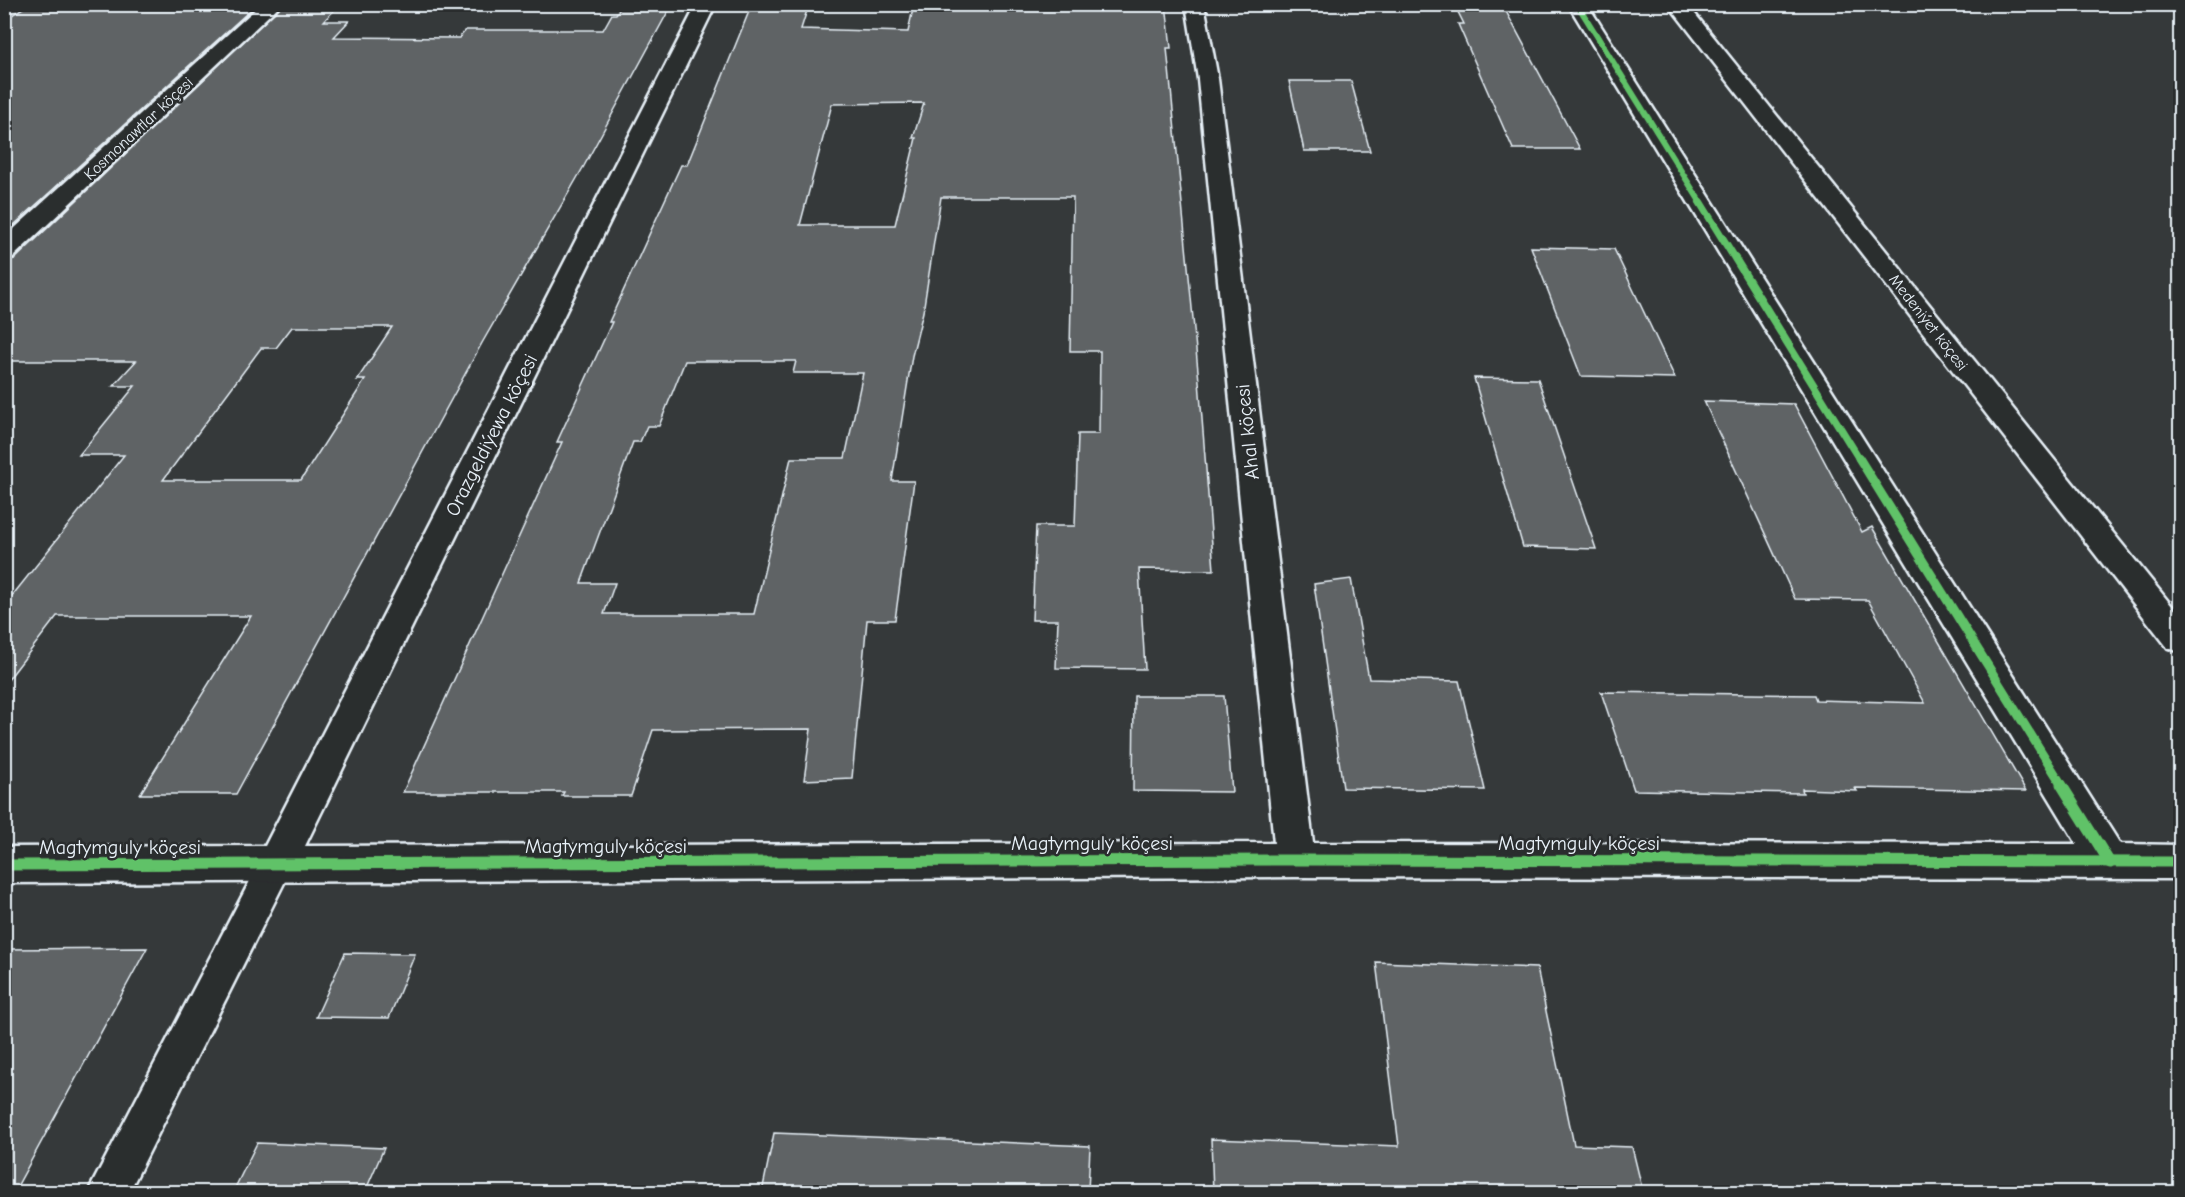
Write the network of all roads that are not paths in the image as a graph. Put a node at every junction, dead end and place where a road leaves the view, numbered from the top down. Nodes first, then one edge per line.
1 (272, 4) edge
2 (707, 4) edge
3 (1195, 4) edge
4 (1577, 4) edge
5 (1677, 4) edge
6 (4, 252) edge
7 (2181, 639) edge
8 (1295, 860) junction
9 (2181, 862) edge
10 (2110, 863) junction
11 (4, 865) edge
12 (276, 865) junction
13 (108, 1192) edge

1 - 6 street, Kosmonawtlar köçesi
2 - 12 street, Orazgeldiýewa köçesi
3 - 8 street, Ahal köçesi
4 - 10 street
5 - 7 street, Medeniýet köçesi
8 - 10 street, Magtymguly köçesi
8 - 12 street, Magtymguly köçesi
9 - 10 street, Magtymguly köçesi
11 - 12 street, Magtymguly köçesi
12 - 13 lane

